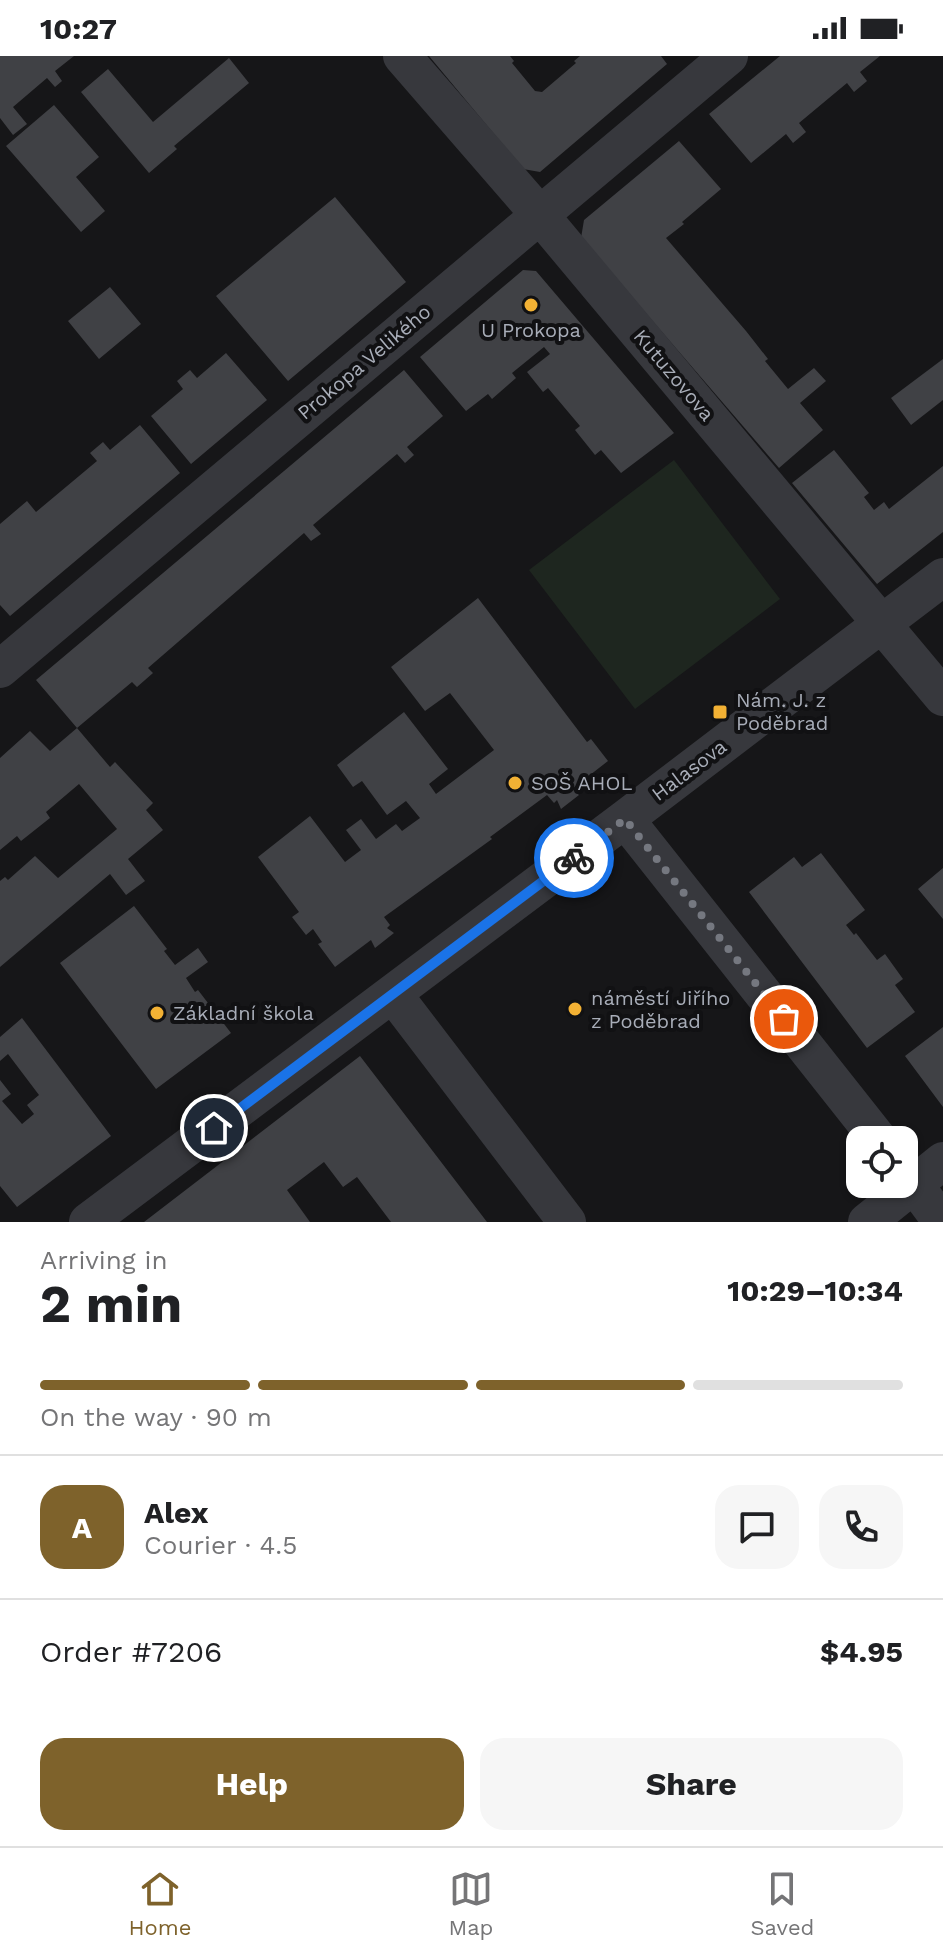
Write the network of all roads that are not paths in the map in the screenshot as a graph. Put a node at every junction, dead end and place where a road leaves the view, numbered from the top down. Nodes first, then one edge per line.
1 (402, 56) edge
2 (729, 56) edge
3 (539, 214) junction
4 (943, 577) edge
5 (880, 623) junction
6 (0, 669) edge
7 (943, 697) edge
8 (625, 819) junction
9 (393, 994) junction
10 (868, 1126) edge
11 (920, 1172) edge
12 (88, 1222) edge
13 (567, 1222) edge
14 (867, 1222) edge
15 (942, 1222) edge

1 - 3 street, Kutuzovova
2 - 3 street, Prokopa Velikého
3 - 5 street, Kutuzovova
3 - 6 street, Prokopa Velikého
4 - 5 street, Halasova
5 - 7 street, Kutuzovova
5 - 8 street, Halasova
8 - 9 street, Halasova
8 - 10 street
9 - 12 street, Halasova
9 - 13 street
11 - 14 street
11 - 15 street

